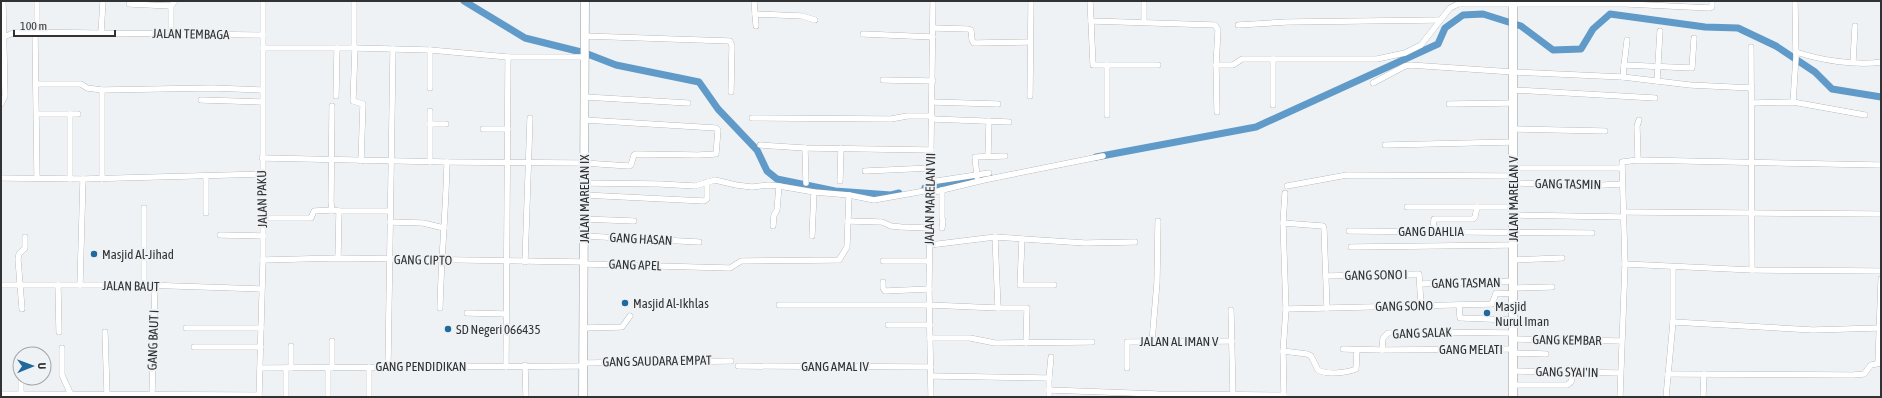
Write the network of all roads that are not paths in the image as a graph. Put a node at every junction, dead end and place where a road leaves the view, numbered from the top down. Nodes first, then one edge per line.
1 (3, 1) edge
2 (37, 1) edge
3 (103, 1) edge
4 (263, 1) edge
5 (354, 1) edge
6 (585, 1) edge
7 (754, 1) edge
8 (933, 1) edge
9 (1030, 1) edge
10 (1090, 1) edge
11 (1144, 1) edge
12 (1712, 1) edge
13 (1795, 1) edge
14 (1513, 2) edge
15 (173, 3) edge
16 (129, 4) dead end
17 (755, 14) junction
18 (815, 20) dead end
19 (1439, 20) junction
20 (1091, 21) junction
21 (1144, 21) junction
22 (1238, 25) dead end
23 (756, 26) dead end
24 (1855, 26) dead end
25 (932, 28) junction
26 (1660, 31) dead end
27 (36, 32) junction
28 (101, 33) junction
29 (171, 33) junction
30 (863, 34) dead end
31 (263, 35) junction
32 (584, 36) junction
33 (2, 37) edge
34 (933, 37) junction
35 (1694, 38) dead end
36 (1627, 40) dead end
37 (1030, 42) junction
38 (1751, 47) dead end
39 (263, 48) junction
40 (337, 48) junction
41 (355, 48) junction
42 (393, 49) junction
43 (430, 50) junction
44 (1796, 55) junction
45 (584, 56) junction
46 (508, 57) junction
47 (1273, 59) junction
48 (1853, 62) junction
49 (1881, 62) edge
50 (1158, 65) dead end
51 (1216, 65) junction
52 (1624, 65) junction
53 (1107, 66) junction
54 (1658, 66) junction
55 (1513, 72) junction
56 (1623, 77) junction
57 (883, 80) dead end
58 (933, 81) junction
59 (1657, 81) junction
60 (1373, 83) dead end
61 (36, 84) junction
62 (430, 88) dead end
63 (1752, 88) junction
64 (102, 90) junction
65 (262, 90) junction
66 (1513, 90) junction
67 (731, 92) dead end
68 (336, 96) dead end
69 (1030, 96) dead end
70 (585, 97) junction
71 (1655, 98) dead end
72 (201, 100) dead end
73 (262, 102) junction
74 (932, 102) junction
75 (1794, 102) junction
76 (688, 103) dead end
77 (1513, 103) junction
78 (1752, 103) junction
79 (1, 104) edge
80 (998, 104) dead end
81 (1449, 104) dead end
82 (1273, 105) dead end
83 (332, 106) dead end
84 (430, 111) dead end
85 (1217, 112) dead end
86 (37, 114) junction
87 (70, 114) junction
88 (78, 114) dead end
89 (1108, 115) dead end
90 (1865, 115) dead end
91 (530, 118) dead end
92 (752, 118) dead end
93 (932, 118) junction
94 (584, 120) junction
95 (1639, 120) dead end
96 (989, 121) junction
97 (1009, 122) dead end
98 (430, 124) junction
99 (446, 124) dead end
100 (483, 129) dead end
101 (508, 129) junction
102 (1514, 129) junction
103 (1605, 131) dead end
104 (1513, 142) junction
105 (760, 145) dead end
106 (1385, 145) dead end
107 (805, 148) junction
108 (841, 148) junction
109 (931, 150) junction
110 (988, 156) junction
111 (1005, 156) dead end
112 (1103, 156) dead end
113 (262, 158) junction
114 (332, 160) junction
115 (1638, 160) junction
116 (361, 161) junction
117 (391, 161) junction
118 (430, 162) junction
119 (447, 162) junction
120 (1752, 162) junction
121 (508, 163) junction
122 (528, 163) junction
123 (584, 163) junction
124 (1881, 164) edge
125 (931, 168) junction
126 (1622, 168) junction
127 (865, 171) dead end
128 (989, 173) dead end
129 (262, 174) junction
130 (206, 176) junction
131 (1513, 176) junction
132 (1, 178) edge
133 (37, 178) junction
134 (977, 178) junction
135 (70, 179) junction
136 (83, 179) junction
137 (102, 179) junction
138 (840, 181) dead end
139 (707, 182) junction
140 (584, 183) junction
141 (806, 183) dead end
142 (1622, 184) junction
143 (779, 186) junction
144 (1287, 186) dead end
145 (930, 187) junction
146 (942, 190) junction
147 (814, 192) junction
148 (1285, 194) dead end
149 (584, 195) junction
150 (849, 195) junction
151 (1407, 207) dead end
152 (1477, 207) junction
153 (144, 208) dead end
154 (332, 210) junction
155 (339, 211) junction
156 (390, 211) junction
157 (1513, 211) junction
158 (206, 213) dead end
159 (1752, 213) junction
160 (1624, 214) junction
161 (1881, 214) edge
162 (262, 218) junction
163 (583, 219) junction
164 (634, 221) dead end
165 (848, 221) junction
166 (1158, 221) dead end
167 (390, 222) junction
168 (1283, 223) junction
169 (773, 226) dead end
170 (444, 228) junction
171 (930, 228) junction
172 (942, 228) dead end
173 (1349, 231) dead end
174 (1433, 231) junction
175 (1513, 231) junction
176 (1592, 233) dead end
177 (220, 235) dead end
178 (263, 236) junction
179 (584, 236) junction
180 (812, 236) dead end
181 (25, 237) dead end
182 (995, 237) junction
183 (1022, 239) junction
184 (699, 242) dead end
185 (1135, 242) dead end
186 (930, 245) junction
187 (1513, 245) junction
188 (1351, 247) dead end
189 (338, 258) junction
190 (1562, 258) dead end
191 (263, 260) junction
192 (389, 260) junction
193 (1513, 260) junction
194 (441, 261) junction
195 (882, 261) dead end
196 (929, 261) junction
197 (507, 262) junction
198 (524, 262) junction
199 (584, 263) junction
200 (1625, 264) junction
201 (1673, 267) junction
202 (1752, 270) junction
203 (1881, 271) edge
204 (1326, 276) junction
205 (1881, 278) edge
206 (883, 282) dead end
207 (1, 284) edge
208 (20, 284) junction
209 (1420, 284) junction
210 (58, 285) junction
211 (80, 286) junction
212 (144, 286) junction
213 (155, 286) junction
214 (1054, 286) dead end
215 (1552, 287) dead end
216 (1513, 288) junction
217 (261, 289) junction
218 (929, 289) junction
219 (779, 305) dead end
220 (929, 305) junction
221 (1459, 305) junction
222 (1420, 306) junction
223 (440, 308) dead end
224 (998, 308) junction
225 (1327, 308) junction
226 (22, 309) dead end
227 (1286, 309) junction
228 (1231, 310) dead end
229 (467, 313) dead end
230 (506, 314) junction
231 (630, 316) dead end
232 (1513, 320) junction
233 (1673, 322) junction
234 (888, 325) dead end
235 (930, 325) junction
236 (186, 328) dead end
237 (261, 328) junction
238 (584, 328) junction
239 (1879, 328) junction
240 (59, 332) dead end
241 (105, 332) dead end
242 (1513, 336) junction
243 (930, 338) junction
244 (332, 341) dead end
245 (1152, 341) junction
246 (1232, 341) junction
247 (1621, 341) junction
248 (1092, 342) dead end
249 (1026, 343) junction
250 (291, 346) dead end
251 (194, 347) dead end
252 (261, 347) junction
253 (62, 348) dead end
254 (1343, 350) dead end
255 (1358, 350) junction
256 (1382, 350) junction
257 (1283, 351) junction
258 (1513, 351) junction
259 (1546, 354) dead end
260 (1051, 357) dead end
261 (731, 361) dead end
262 (1879, 363) edge
263 (583, 364) junction
264 (525, 365) junction
265 (388, 366) junction
266 (506, 366) junction
267 (738, 366) dead end
268 (369, 367) junction
269 (931, 367) junction
270 (260, 368) junction
271 (288, 368) junction
272 (330, 368) junction
273 (1127, 368) dead end
274 (1513, 371) junction
275 (1574, 372) junction
276 (1620, 373) junction
277 (1668, 374) junction
278 (1704, 374) junction
279 (931, 376) junction
280 (1049, 378) junction
281 (1513, 385) junction
282 (21, 386) edge
283 (1049, 390) junction
284 (21, 394) junction
285 (107, 394) junction
286 (152, 395) junction
287 (1, 396) edge
288 (38, 396) edge
289 (72, 396) edge
290 (158, 396) edge
291 (259, 396) edge
292 (1233, 396) edge
293 (1284, 396) edge
294 (286, 397) edge
295 (328, 397) edge
296 (369, 397) edge
297 (526, 397) edge
298 (583, 397) edge
299 (931, 397) edge
300 (1049, 397) edge
301 (1513, 397) edge
302 (1620, 397) edge
303 (1666, 397) edge
304 (1703, 397) edge

1 - 33 street
2 - 27 street
3 - 28 street
4 - 31 street, JALAN PAKU
5 - 41 street
6 - 32 main road, JALAN MARELAN IX
7 - 17 street
8 - 25 street, JALAN MARELAN VII
9 - 37 street
10 - 20 street
11 - 21 street
12 - 14 street
13 - 44 street
14 - 19 street
14 - 55 main road, JALAN MARELAN V
15 - 16 street
15 - 29 street
17 - 18 street
17 - 23 street
19 - 22 street
19 - 47 street
20 - 21 street
20 - 53 street
21 - 51 street
24 - 48 street
25 - 34 street, JALAN MARELAN VII
25 - 37 street
26 - 54 street
27 - 28 street, JALAN TEMBAGA
27 - 33 street, JALAN TEMBAGA
27 - 61 street
28 - 29 street, JALAN TEMBAGA
29 - 31 street, JALAN TEMBAGA
30 - 34 street
31 - 39 street, JALAN PAKU
32 - 45 main road, JALAN MARELAN IX
32 - 67 street
33 - 79 street
34 - 58 street, JALAN MARELAN VII
35 - 54 street
36 - 52 street
37 - 69 street
38 - 63 street
39 - 40 street
39 - 65 street, JALAN PAKU
40 - 41 street
40 - 68 street
41 - 42 street
41 - 116 street
42 - 43 street
42 - 117 street
43 - 46 street
43 - 62 street
44 - 48 street
44 - 75 street
45 - 46 street
45 - 70 main road, JALAN MARELAN IX
46 - 101 street
47 - 51 street
47 - 82 street
48 - 49 street
50 - 53 street
51 - 85 street
52 - 54 street
52 - 56 street
53 - 89 street
54 - 59 street
55 - 56 street
55 - 60 street
55 - 66 main road, JALAN MARELAN V
56 - 59 street
57 - 58 street
58 - 74 street, JALAN MARELAN VII
59 - 63 street
61 - 64 street
61 - 86 street
63 - 78 street
64 - 65 street
64 - 137 street
65 - 73 street, JALAN PAKU
66 - 71 street
66 - 77 main road, JALAN MARELAN V
70 - 76 street
70 - 94 main road, JALAN MARELAN IX
72 - 73 street
73 - 113 street, JALAN PAKU
74 - 80 street
74 - 93 street, JALAN MARELAN VII
75 - 78 street
75 - 90 street
77 - 81 street
77 - 102 main road, JALAN MARELAN V
78 - 120 street
83 - 114 street
84 - 98 street
86 - 87 street
86 - 133 street
87 - 88 street
87 - 135 street
91 - 122 street
92 - 93 street
93 - 96 street
93 - 109 street, JALAN MARELAN VII
94 - 123 main road, JALAN MARELAN IX
94 - 123 street
95 - 115 street
96 - 97 street
96 - 110 street
98 - 99 street
98 - 118 street
100 - 101 street
101 - 121 street
102 - 103 street
102 - 104 main road, JALAN MARELAN V
104 - 106 street
104 - 131 main road, JALAN MARELAN V
105 - 107 street
107 - 108 street
107 - 141 street
108 - 109 street
108 - 138 street
109 - 125 street, JALAN MARELAN VII
110 - 111 street
110 - 134 street
112 - 134 street
113 - 114 street
113 - 129 street, JALAN PAKU
114 - 116 street
114 - 154 street
115 - 120 street
115 - 126 street
116 - 117 street
117 - 118 street
117 - 156 street
118 - 119 street
119 - 121 street
119 - 170 street
120 - 124 street
120 - 159 street
121 - 122 street
121 - 197 street
122 - 123 street
122 - 198 street
123 - 140 main road, JALAN MARELAN IX
125 - 127 street
125 - 145 street, JALAN MARELAN VII
126 - 131 street
126 - 142 street
128 - 134 street
129 - 130 street
129 - 162 street, JALAN PAKU
130 - 137 street
130 - 158 street
131 - 142 street, GANG TASMIN
131 - 144 street
131 - 157 main road, JALAN MARELAN V
132 - 133 street
133 - 135 street
134 - 145 street
134 - 146 street
135 - 136 street
136 - 137 street
136 - 211 street
139 - 140 street
139 - 143 street
139 - 149 street
140 - 149 main road, JALAN MARELAN IX
142 - 160 street
143 - 147 street
143 - 169 street
145 - 146 street
145 - 150 street
145 - 171 street, JALAN MARELAN VII
146 - 172 street
147 - 150 street
147 - 180 street
148 - 168 street
149 - 163 main road, JALAN MARELAN IX
150 - 165 street
151 - 152 street
152 - 157 street
152 - 174 street
153 - 212 street
154 - 155 street
154 - 162 street
155 - 156 street
155 - 189 street
156 - 167 street
157 - 160 street
157 - 175 main road, JALAN MARELAN V
159 - 160 street
159 - 161 street
159 - 202 street
160 - 200 street
162 - 178 street, JALAN PAKU
163 - 164 street
163 - 179 main road, JALAN MARELAN IX
165 - 171 street
165 - 199 street, GANG APEL
166 - 245 street
167 - 170 street
167 - 192 street
168 - 204 street
168 - 227 street
170 - 194 street
171 - 186 street, JALAN MARELAN VII
173 - 174 street, GANG DAHLIA
174 - 175 street, GANG DAHLIA
175 - 176 street, GANG DAHLIA
175 - 187 main road, JALAN MARELAN V
177 - 178 street
178 - 191 street, JALAN PAKU
179 - 184 street, GANG HASAN
179 - 199 main road, JALAN MARELAN IX
181 - 208 street
182 - 183 street
182 - 186 street
182 - 224 street
183 - 185 street
183 - 214 street
186 - 196 street, JALAN MARELAN VII
187 - 188 street
187 - 193 main road, JALAN MARELAN V
189 - 191 street, GANG CIPTO
189 - 192 street, GANG CIPTO
190 - 193 street
191 - 217 street, JALAN PAKU
192 - 194 street, GANG CIPTO
192 - 265 street
193 - 216 main road, JALAN MARELAN V
194 - 197 street, GANG CIPTO
194 - 223 street
195 - 196 street
196 - 218 street, JALAN MARELAN VII
197 - 198 street, GANG CIPTO
197 - 230 street
198 - 199 street, GANG CIPTO
199 - 238 main road, JALAN MARELAN IX
200 - 201 street
200 - 247 street
201 - 202 street
201 - 233 street
202 - 203 street
204 - 209 street, GANG SONO I
204 - 225 street
205 - 239 street
206 - 218 street
207 - 208 street, JALAN BAUT
208 - 210 street, JALAN BAUT
208 - 226 street
209 - 216 street, GANG TASMAN
209 - 222 street, GANG SONO I
210 - 211 street, JALAN BAUT
210 - 240 street
211 - 212 street, JALAN BAUT
212 - 213 street, JALAN BAUT
213 - 217 street, JALAN BAUT
213 - 286 street, GANG BAUT I
215 - 216 street
216 - 221 street, GANG SONO
216 - 232 main road, JALAN MARELAN V
217 - 237 street, JALAN PAKU
218 - 220 street, JALAN MARELAN VII
219 - 220 street
220 - 224 street
220 - 235 street, JALAN MARELAN VII
221 - 222 street, GANG SONO
221 - 232 street
222 - 225 street, GANG SONO
224 - 249 street
225 - 227 street, GANG SONO
227 - 257 street
228 - 246 street
229 - 230 street
230 - 266 street
231 - 238 street
232 - 242 main road, JALAN MARELAN V
233 - 239 street
233 - 277 street
234 - 235 street
235 - 243 street, JALAN MARELAN VII
236 - 237 street
237 - 252 street, JALAN PAKU
238 - 263 main road, JALAN MARELAN IX
239 - 262 street
241 - 285 street
242 - 247 street, GANG KEMBAR
242 - 256 street, GANG SALAK
242 - 258 main road, JALAN MARELAN V
243 - 249 street
243 - 269 street, JALAN MARELAN VII
244 - 272 street
245 - 246 street, JALAN AL IMAN V
245 - 273 street, JALAN AL IMAN V
246 - 292 street
247 - 276 street
248 - 249 street
250 - 271 street
251 - 252 street
252 - 270 street, JALAN PAKU
253 - 289 street
254 - 255 street, GANG SALAK
255 - 256 street, GANG SALAK
255 - 257 street
256 - 258 street, GANG MELATI
257 - 293 street
258 - 259 street, GANG MELATI
258 - 274 main road, JALAN MARELAN V
260 - 280 street
261 - 263 street, GANG SAUDARA EMPAT
262 - 278 street
263 - 264 street, GANG PENDIDIKAN
263 - 298 main road, JALAN MARELAN IX
264 - 266 street, GANG PENDIDIKAN
264 - 297 street
265 - 266 street, GANG PENDIDIKAN
265 - 268 street, GANG PENDIDIKAN
267 - 269 street, GANG AMAL IV
268 - 272 street, GANG PENDIDIKAN
268 - 296 street
269 - 279 street, JALAN MARELAN VII
270 - 271 street, GANG PENDIDIKAN
270 - 291 street, JALAN PAKU
271 - 272 street, GANG PENDIDIKAN
271 - 294 street
272 - 295 street
274 - 275 street, GANG SYAI'IN
274 - 281 main road, JALAN MARELAN V
275 - 276 street, GANG SYAI'IN
275 - 281 street
276 - 302 street
277 - 278 street
277 - 303 street
278 - 304 street
279 - 280 street
279 - 299 street, JALAN MARELAN VII
280 - 283 street
281 - 301 main road, JALAN MARELAN V
282 - 284 street
283 - 292 street
283 - 300 street
284 - 287 street
284 - 288 street
285 - 286 street
285 - 289 street
286 - 290 street
288 - 289 street
290 - 291 street
292 - 293 street

